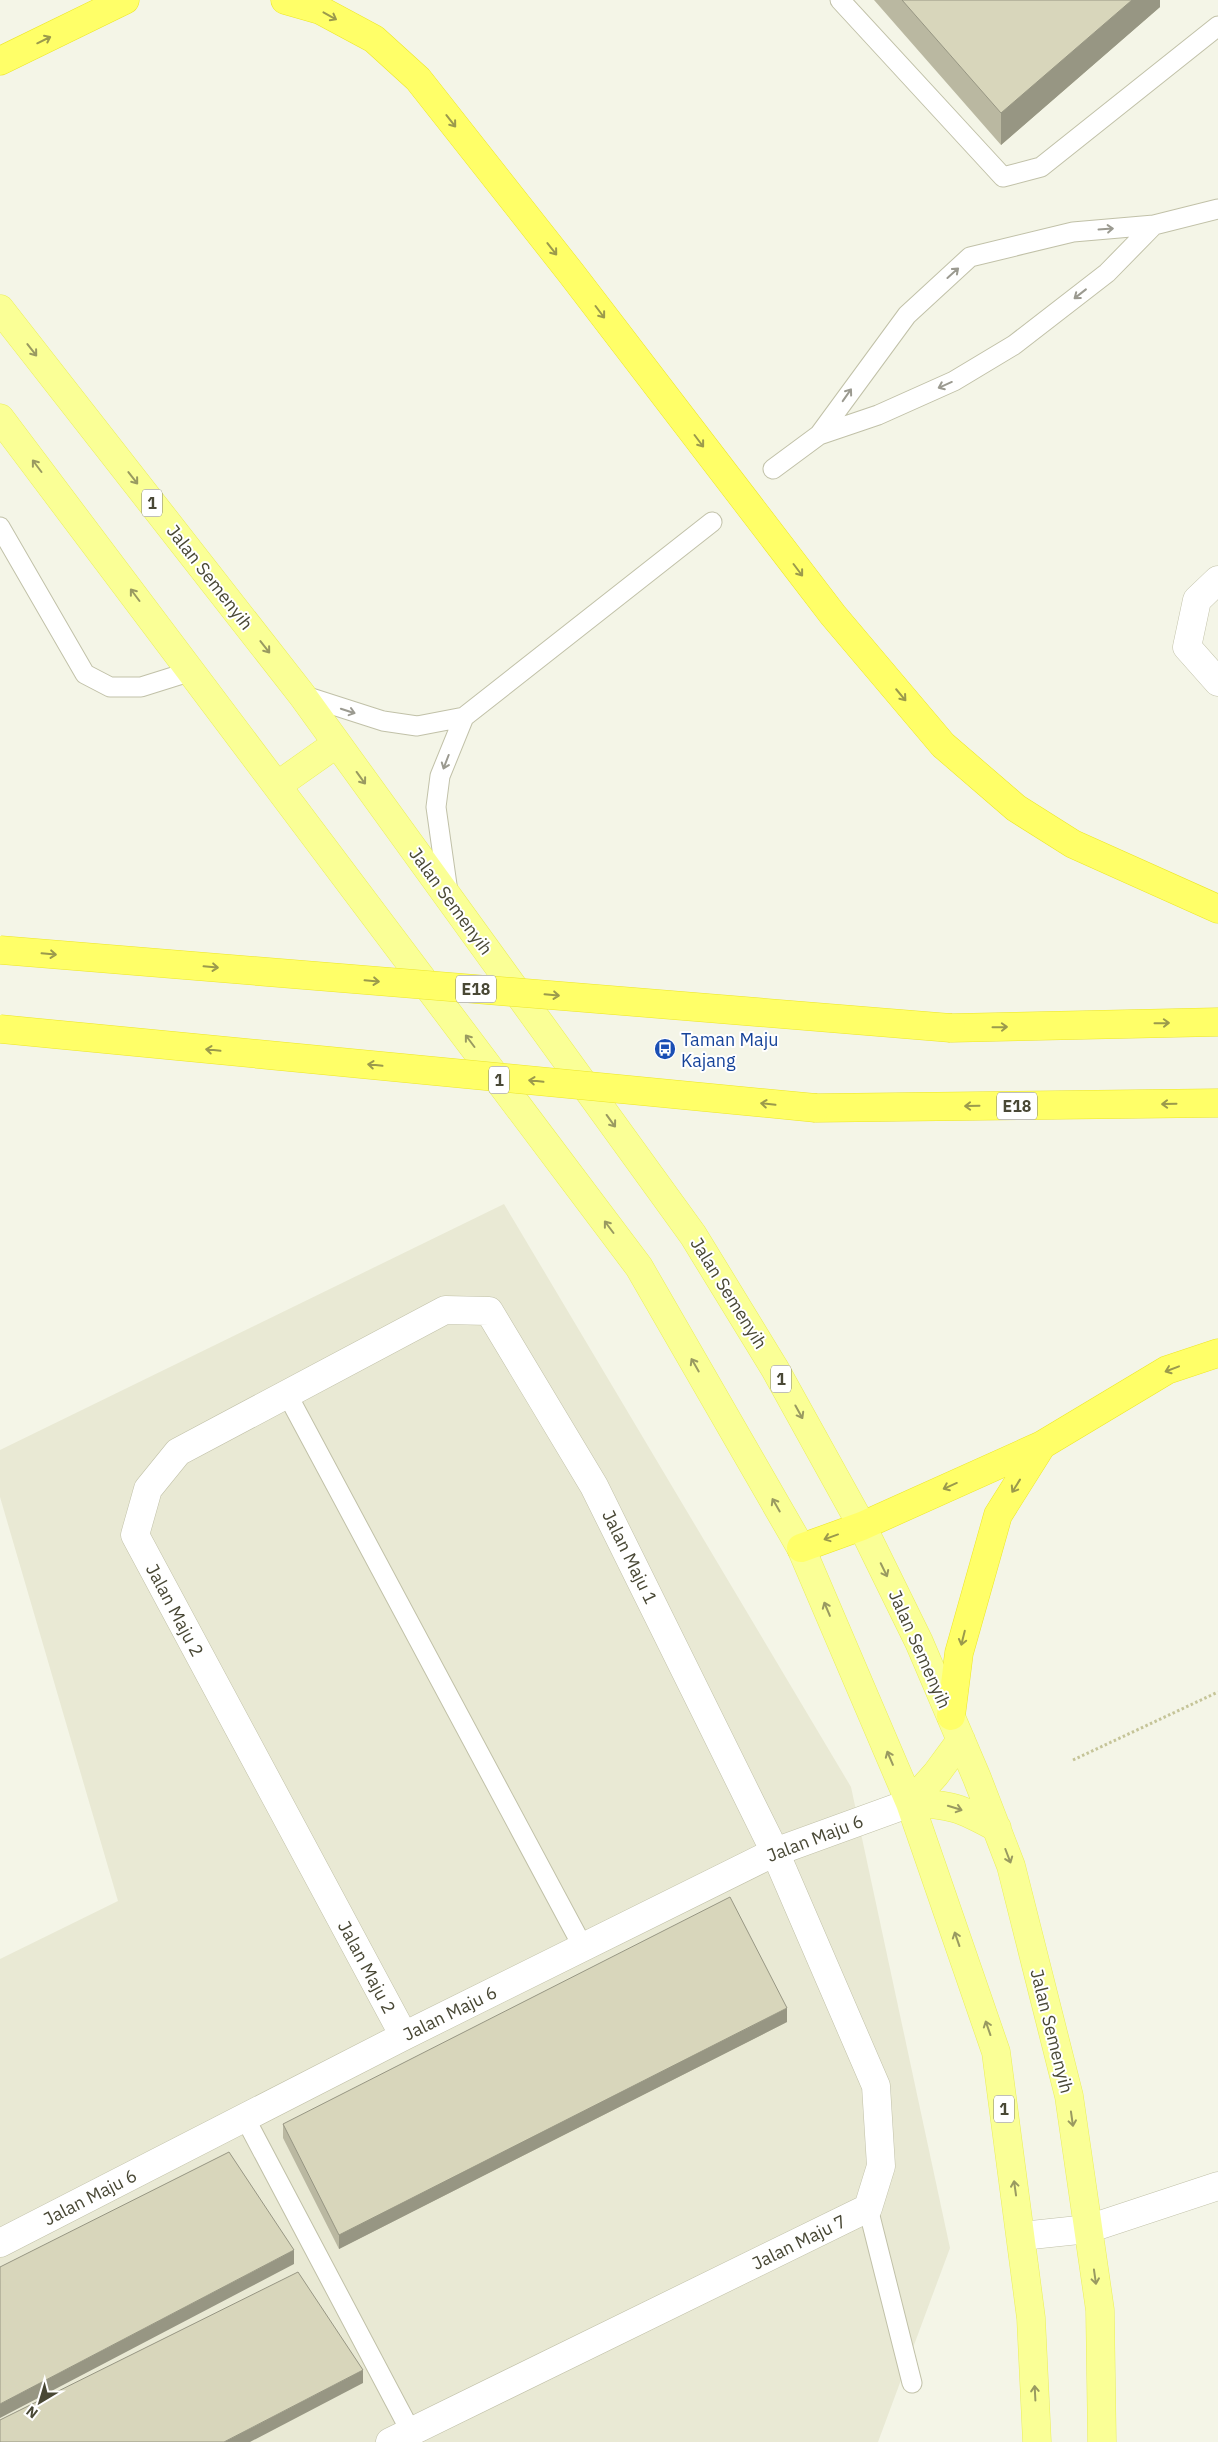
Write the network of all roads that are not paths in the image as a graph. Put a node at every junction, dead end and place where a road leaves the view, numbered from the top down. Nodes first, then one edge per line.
1 (124, 0) edge
2 (284, 0) edge
3 (840, 0) edge
4 (1218, 26) edge
5 (0, 61) edge
6 (1218, 209) edge
7 (1154, 226) junction
8 (0, 309) edge
9 (0, 418) edge
10 (819, 435) junction
11 (773, 469) dead end
12 (712, 522) dead end
13 (0, 527) edge
14 (1218, 580) edge
15 (192, 671) junction
16 (1218, 682) edge
17 (302, 695) junction
18 (464, 717) junction
19 (336, 744) junction
20 (278, 786) junction
21 (449, 897) junction
22 (1218, 909) edge
23 (0, 950) edge
24 (1218, 1022) edge
25 (0, 1029) edge
26 (1218, 1103) edge
27 (444, 1310) joint
28 (1218, 1353) edge
29 (287, 1394) junction
30 (1042, 1445) junction
31 (862, 1526) junction
32 (801, 1548) junction
33 (956, 1728) junction
34 (910, 1803) junction
35 (997, 1828) junction
36 (775, 1852) junction
37 (583, 1947) junction
38 (404, 2036) junction
39 (245, 2118) junction
40 (1218, 2186) edge
41 (868, 2208) junction
42 (1088, 2229) junction
43 (1022, 2236) junction
44 (0, 2243) edge
45 (912, 2383) dead end
46 (401, 2437) edge
47 (1037, 2442) edge
48 (1102, 2442) edge

5 -> 1 highway
2 -> 22 highway
3 - 4 lane
6 - 7 lane
7 -> 10 lane
10 -> 7 lane
8 -> 17 main road, Jalan Semenyih / 1
15 -> 9 main road, 1
10 - 11 lane
12 - 18 lane
13 - 15 lane
14 - 16 street
15 - 20 main road, 1
17 -> 18 lane
17 - 19 main road, Jalan Semenyih / 1
18 -> 21 lane
19 - 20 main road
19 -> 21 main road, Jalan Semenyih / 1
32 -> 20 main road, 1
21 -> 31 main road, Jalan Semenyih / 1
23 -> 24 highway, E18, bridge
26 -> 25 highway, E18, bridge
27 - 29 street, Jalan Maju 2
27 - 36 street, Jalan Maju 1
28 -> 30 highway
29 - 37 lane
29 - 38 street, Jalan Maju 2
30 -> 31 highway
30 -> 33 highway
31 -> 32 highway
31 -> 33 main road, Jalan Semenyih / 1
34 -> 32 main road, 1
33 - 34 main road
33 - 35 main road, Jalan Semenyih / 1
34 -> 35 main road
34 - 36 street, Jalan Maju 6
43 -> 34 main road, 1
35 -> 42 main road, Jalan Semenyih / 1
36 - 37 street, Jalan Maju 6
36 - 41 street, Jalan Maju 7
37 - 38 street, Jalan Maju 6
38 - 39 street, Jalan Maju 6
39 - 44 street, Jalan Maju 6
39 - 46 lane
40 - 42 street
41 - 45 lane
41 - 46 street, Jalan Maju 7
42 - 43 street
42 -> 48 main road, Jalan Semenyih / 1
47 -> 43 main road, 1

